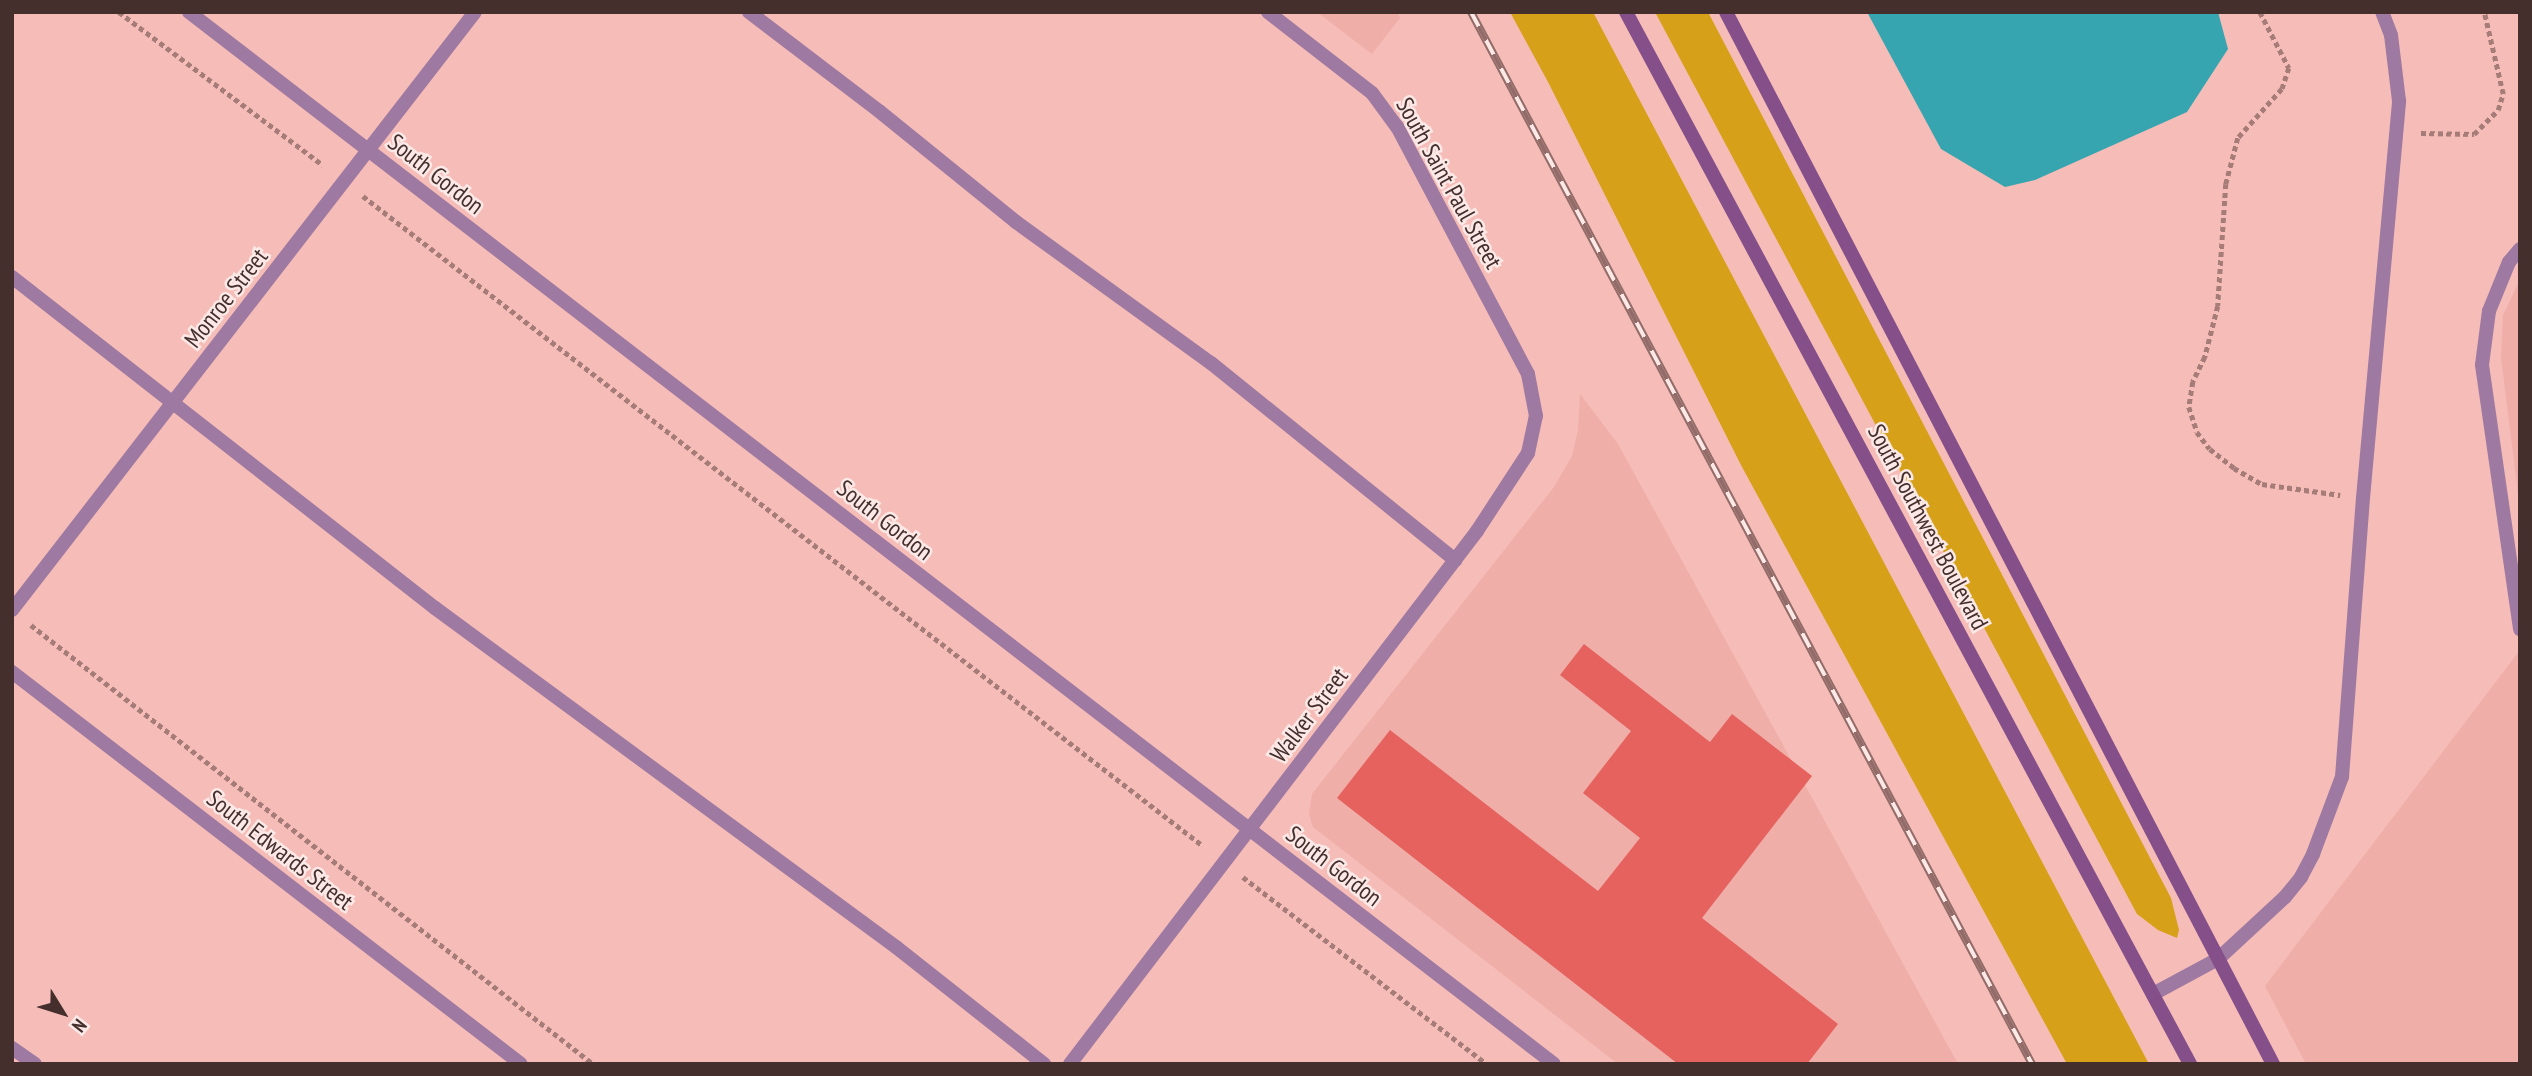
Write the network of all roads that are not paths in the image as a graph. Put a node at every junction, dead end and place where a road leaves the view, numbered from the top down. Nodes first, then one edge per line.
1 (189, 12) edge
2 (475, 12) edge
3 (749, 12) edge
4 (1268, 12) edge
5 (1626, 12) edge
6 (1726, 12) edge
7 (2382, 12) edge
8 (369, 151) junction
9 (2520, 248) edge
10 (12, 277) edge
11 (1528, 374) joint
12 (174, 402) junction
13 (1455, 560) junction
14 (12, 610) edge
15 (2520, 629) edge
16 (12, 673) edge
17 (1250, 830) junction
18 (2218, 959) junction
19 (2153, 994) junction
20 (12, 1048) edge
21 (35, 1064) edge
22 (521, 1064) edge
23 (1044, 1064) edge
24 (1070, 1064) edge
25 (1554, 1064) edge
26 (2190, 1064) edge
27 (2273, 1064) edge

1 - 8 street, South Gordon
2 - 8 street, Monroe Street
3 - 13 street
4 - 11 street, South Saint Paul Street
5 - 19 main road, South Southwest Boulevard
6 - 18 main road
7 - 18 street
8 - 12 street, Monroe Street
8 - 17 street, South Gordon
9 - 15 street
10 - 12 street
11 - 13 street, Walker Street
12 - 14 street, Monroe Street
12 - 23 street
13 - 17 street, Walker Street
16 - 22 street, South Edwards Street
17 - 24 street, Walker Street
17 - 25 street, South Gordon
18 - 19 street
18 - 27 main road
19 - 26 main road, South Southwest Boulevard
20 - 21 street

